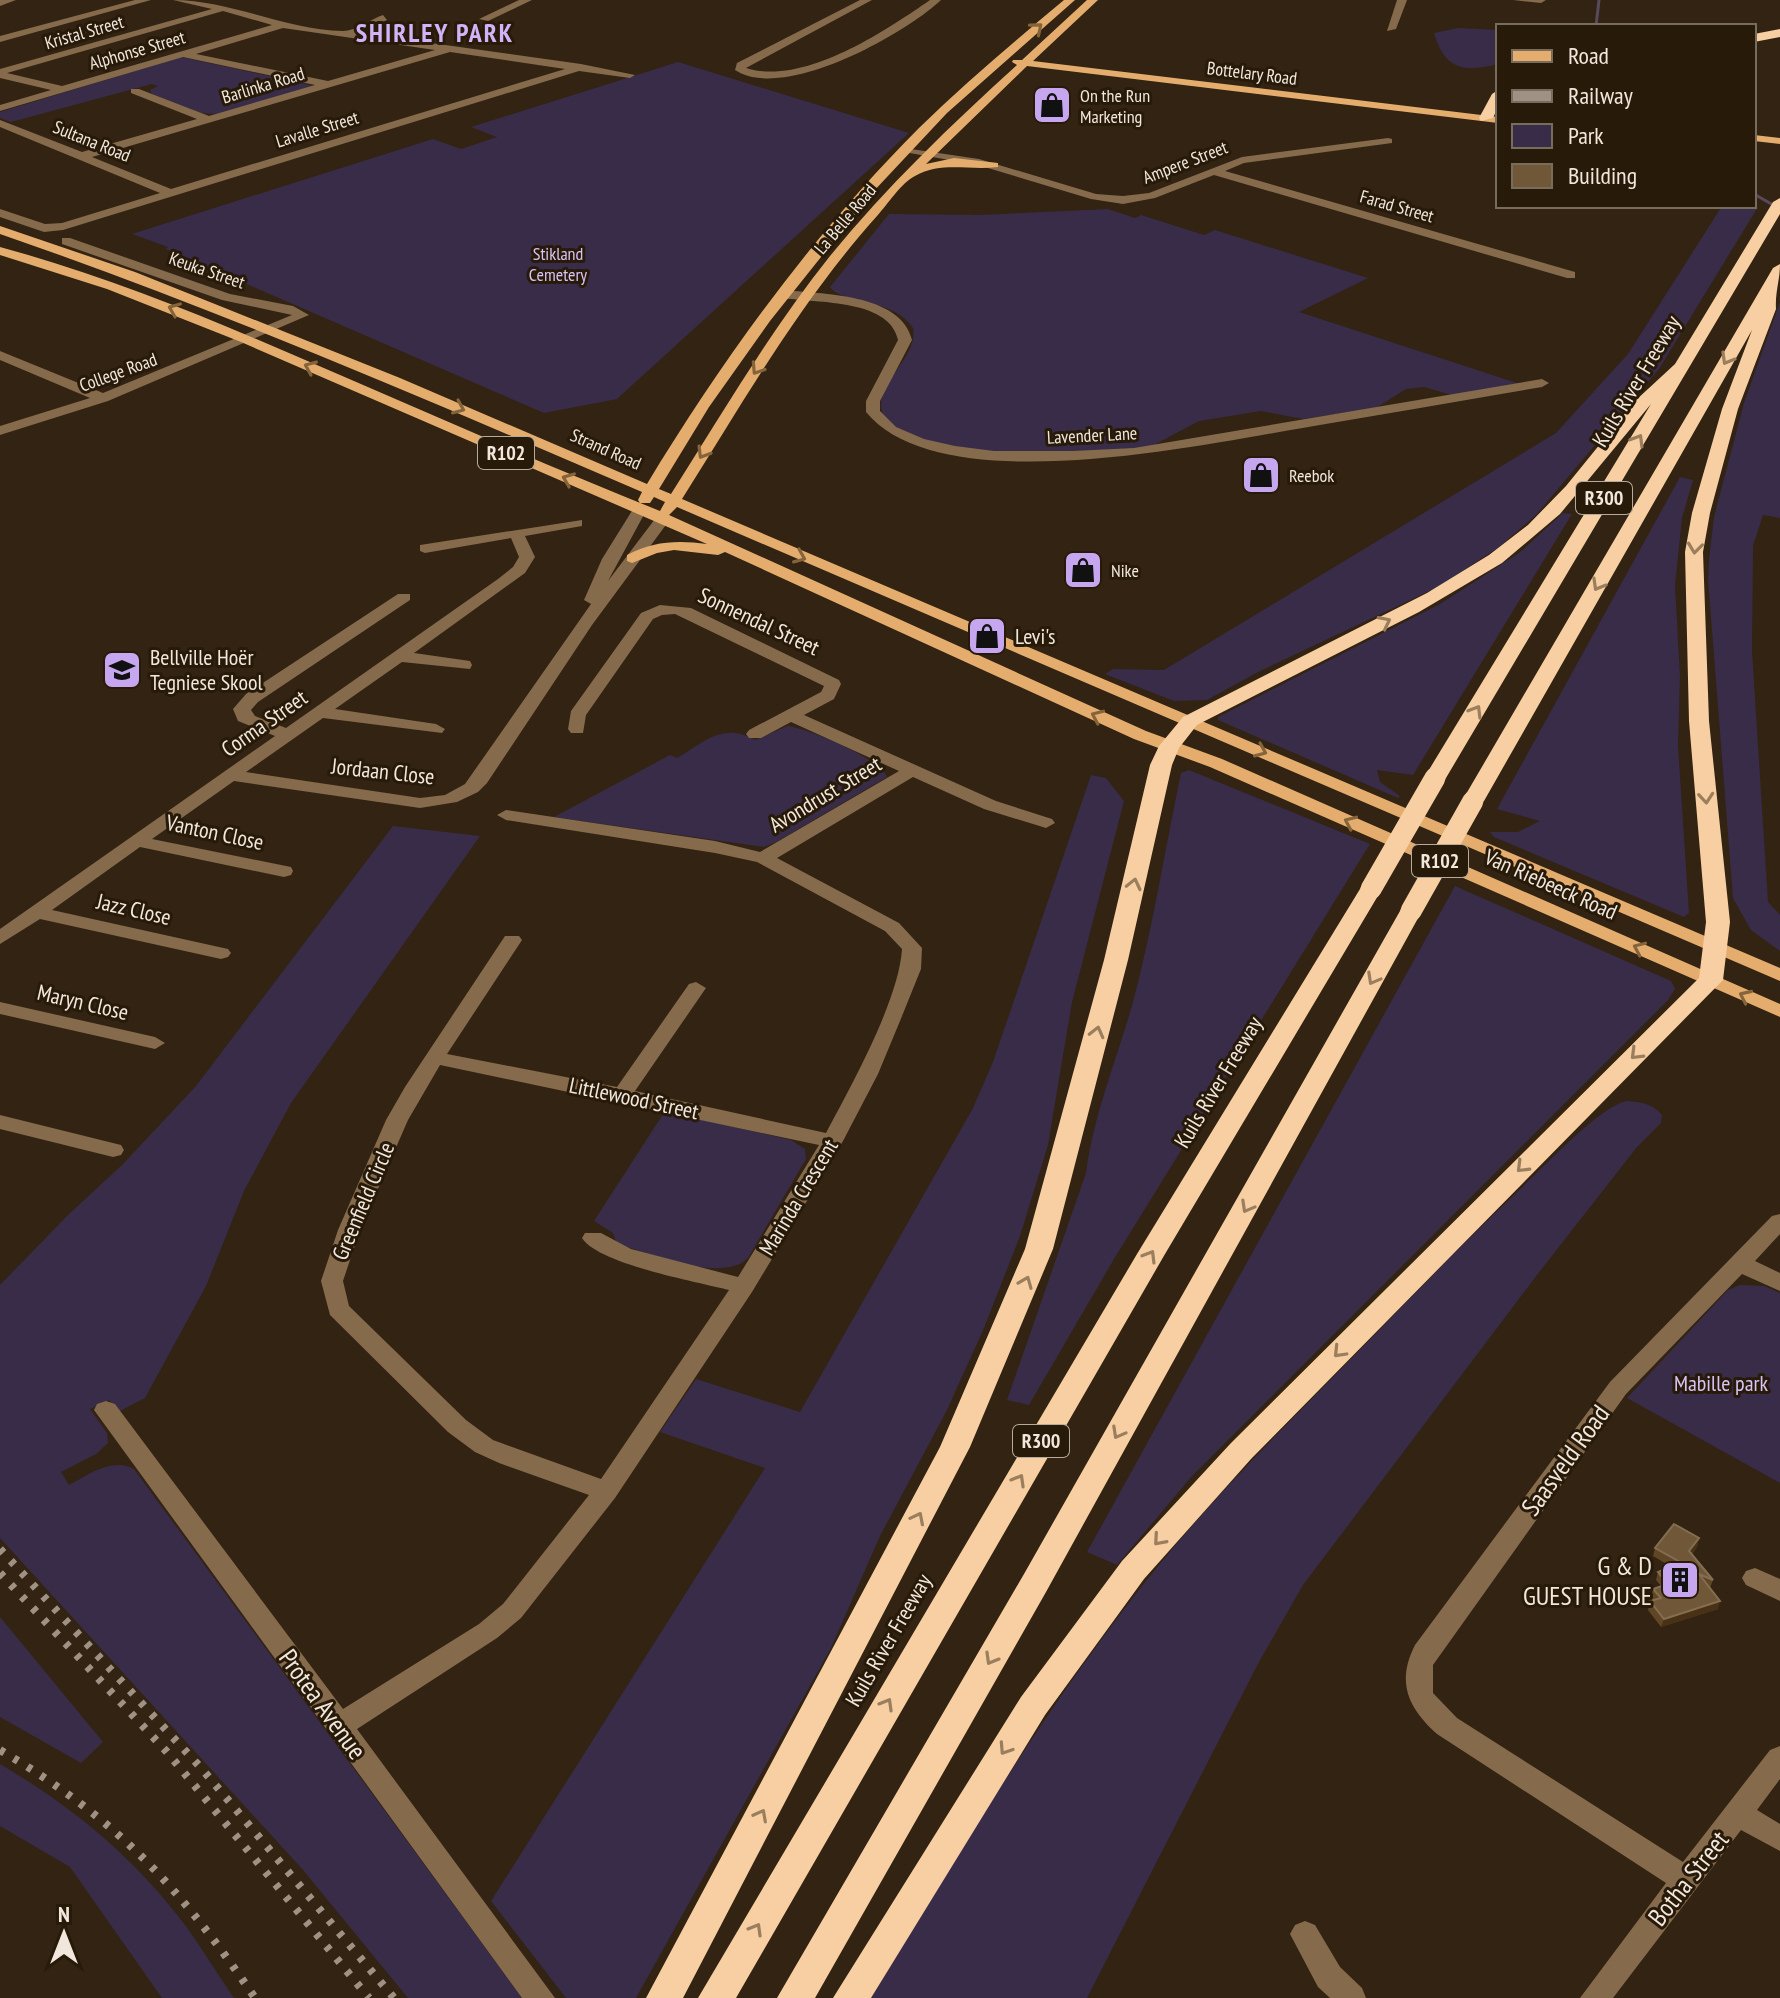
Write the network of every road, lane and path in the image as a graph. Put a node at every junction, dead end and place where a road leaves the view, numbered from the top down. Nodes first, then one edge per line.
1 (11, 0) edge
2 (146, 0) edge
3 (178, 0) edge
4 (527, 0) edge
5 (867, 0) edge
6 (911, 0) edge
7 (1070, 0) edge
8 (1402, 0) edge
9 (1518, 0) edge
10 (1541, 0) edge
11 (933, 2) edge
12 (0, 3) edge
13 (1089, 4) edge
14 (223, 8) junction
15 (383, 18) dead end
16 (484, 19) dead end
17 (283, 25) junction
18 (1391, 29) dead end
19 (1780, 33) edge
20 (346, 35) junction
21 (1756, 38) edge
22 (0, 39) edge
23 (455, 48) junction
24 (182, 54) junction
25 (1003, 58) junction
26 (1027, 61) junction
27 (581, 67) junction
28 (0, 74) edge
29 (630, 75) dead end
30 (1152, 76) junction
31 (330, 84) junction
32 (61, 89) junction
33 (135, 91) dead end
34 (994, 92) junction
35 (0, 108) edge
36 (1492, 116) edge
37 (210, 120) junction
38 (0, 123) edge
39 (951, 132) junction
40 (1388, 141) dead end
41 (904, 151) junction
42 (928, 154) junction
43 (82, 156) junction
44 (992, 165) junction
45 (1213, 171) junction
46 (906, 176) junction
47 (171, 193) junction
48 (1776, 210) edge
49 (0, 213) edge
50 (0, 230) edge
51 (66, 241) dead end
52 (0, 251) edge
53 (1780, 268) edge
54 (1571, 275) dead end
55 (1767, 292) junction
56 (782, 294) junction
57 (806, 297) junction
58 (269, 329) junction
59 (246, 339) junction
60 (0, 355) edge
61 (1681, 367) junction
62 (1542, 383) dead end
63 (103, 398) junction
64 (0, 431) edge
65 (650, 491) junction
66 (673, 501) junction
67 (640, 509) junction
68 (663, 518) junction
69 (577, 523) dead end
70 (516, 533) junction
71 (425, 548) dead end
72 (738, 553) junction
73 (632, 558) junction
74 (404, 597) dead end
75 (585, 623) junction
76 (396, 656) junction
77 (464, 665) dead end
78 (318, 712) junction
79 (790, 715) junction
80 (436, 729) dead end
81 (577, 729) dead end
82 (1180, 733) junction
83 (287, 734) junction
84 (755, 734) dead end
85 (911, 771) junction
86 (229, 775) junction
87 (506, 815) dead end
88 (1046, 823) dead end
89 (136, 841) junction
90 (763, 858) junction
91 (284, 871) dead end
92 (35, 912) junction
93 (0, 938) edge
94 (512, 940) dead end
95 (1717, 947) junction
96 (221, 953) dead end
97 (1780, 975) edge
98 (1711, 980) junction
99 (696, 988) dead end
100 (0, 1008) edge
101 (1780, 1011) edge
102 (155, 1043) dead end
103 (435, 1058) junction
104 (622, 1095) junction
105 (0, 1122) edge
106 (832, 1141) junction
107 (113, 1150) dead end
108 (1780, 1221) edge
109 (593, 1238) dead end
110 (1740, 1263) junction
111 (1780, 1283) edge
112 (744, 1286) junction
113 (106, 1410) dead end
114 (606, 1491) junction
115 (1755, 1578) dead end
116 (1780, 1591) edge
117 (339, 1726) junction
118 (1780, 1758) edge
119 (1738, 1813) junction
120 (1780, 1839) edge
121 (1686, 1880) junction
122 (1305, 1934) dead end
123 (716, 1997) edge
124 (540, 1998) edge
125 (664, 1998) edge
126 (795, 1998) edge
127 (851, 1998) edge
128 (1351, 1998) edge
129 (1595, 1998) edge

1 - 12 street
2 - 22 street
3 - 14 street
4 - 16 street
5 - 11 street
6 - 11 street
25 -> 7 main road, La Belle Road
8 - 18 street
9 - 10 street
13 - 26 main road, La Belle Road
13 - 30 main road
14 - 17 street
14 - 28 street, Kristal Street
15 - 20 street
17 - 20 street
17 - 24 street, Alphonse Street
19 - 21 highway
20 - 23 street
23 - 27 street
23 - 31 street, Barlinka Road
24 - 31 street
24 - 32 street, Alphonse Street
25 - 26 main road, Bottelary Road
25 - 41 main road, La Belle Road
26 - 30 main road, Bottelary Road
26 - 34 main road, La Belle Road
27 - 29 street
27 - 47 street, Lavalle Street
28 - 32 street
30 - 34 main road
30 - 36 main road, Bottelary Road
31 - 37 street, Barlinka Road
32 - 35 street, Alphonse Street
33 - 37 street
34 - 39 main road, La Belle Road
37 - 43 street, Barlinka Road
38 - 43 street, Sultana Road
39 - 42 main road, La Belle Road
39 - 44 main road
40 - 45 street, Ampere Street
41 - 42 street, Ampere Street
41 - 56 main road, La Belle Road
42 - 44 street, Ampere Street
42 - 46 main road, La Belle Road
43 - 47 street, Sultana Road
44 - 45 street, Ampere Street
44 - 46 main road
45 - 54 street, Farad Street
46 - 57 main road, La Belle Road
47 - 49 street, Lavalle Street
48 - 61 highway, Kuils River Freeway / R300
50 - 58 main road, Strand Road / R102
51 - 58 street, Keuka Street
59 -> 52 main road, Strand Road / R102
53 - 55 highway, R300
55 -> 95 highway
55 -> 126 highway, R300, bridge
56 - 57 street, Lavender Lane
56 - 65 main road, La Belle Road
57 - 62 street, Lavender Lane
57 -> 66 main road, La Belle Road
58 - 59 street, College Road
58 -> 65 main road, Strand Road / R102
59 - 63 street, College Road
67 -> 59 main road, Strand Road / R102
60 - 63 street
82 -> 61 highway
123 -> 61 highway, Kuils River Freeway / R300, bridge
63 - 64 street, College Road
65 - 66 main road, Strand Road / R102
65 - 67 main road, La Belle Road
66 - 68 main road, La Belle Road
66 -> 82 main road, Strand Road / R102
67 - 68 main road, Strand Road / R102
67 - 75 street, Jordaan Close
68 - 72 main road, Strand Road / R102
68 - 73 street, Jordaan Close
69 - 70 street
70 - 71 street
70 - 76 street, Corma Street
72 - 73 main road
82 -> 72 main road, Strand Road / R102
73 - 75 street, Jordaan Close
74 - 83 street
75 - 86 street, Jordaan Close
76 - 77 street
76 - 78 street, Corma Street
78 - 80 street
78 - 83 street, Corma Street
79 - 81 street, Sonnendal Street
79 - 84 street, Sonnendal Street
79 - 85 street
82 -> 95 main road, Van Riebeeck Road / R102
98 -> 82 main road, Van Riebeeck Road / R102
125 -> 82 highway
83 - 86 street, Corma Street
85 - 88 street
85 - 90 street, Avondrust Street
86 - 89 street, Corma Street
87 - 90 street, Marinda Crescent
89 - 91 street, Vanton Close
89 - 92 street, Corma Street
90 - 106 street, Marinda Crescent
92 - 93 street, Corma Street
92 - 96 street, Jazz Close
94 - 103 street, Greenfield Circle
95 - 97 main road, Van Riebeeck Road / R102
95 - 98 highway
101 -> 98 main road, Van Riebeeck Road / R102
98 -> 127 highway
99 - 104 street
100 - 102 street, Maryn Close
103 - 104 street, Littlewood Street
103 - 114 street, Greenfield Circle
104 - 106 street, Littlewood Street
105 - 107 street
106 - 112 street, Marinda Crescent
108 - 110 street, Saasveld Road
109 - 112 street
110 - 111 street
110 - 121 street, Saasveld Road
112 - 114 street, Marinda Crescent
113 - 117 street, Protea Avenue
114 - 117 street, Marinda Crescent
115 - 116 street
117 - 124 street, Protea Avenue
118 - 119 street, Botha Street
119 - 120 street
119 - 121 street, Botha Street
121 - 129 street, Botha Street
122 - 128 street

